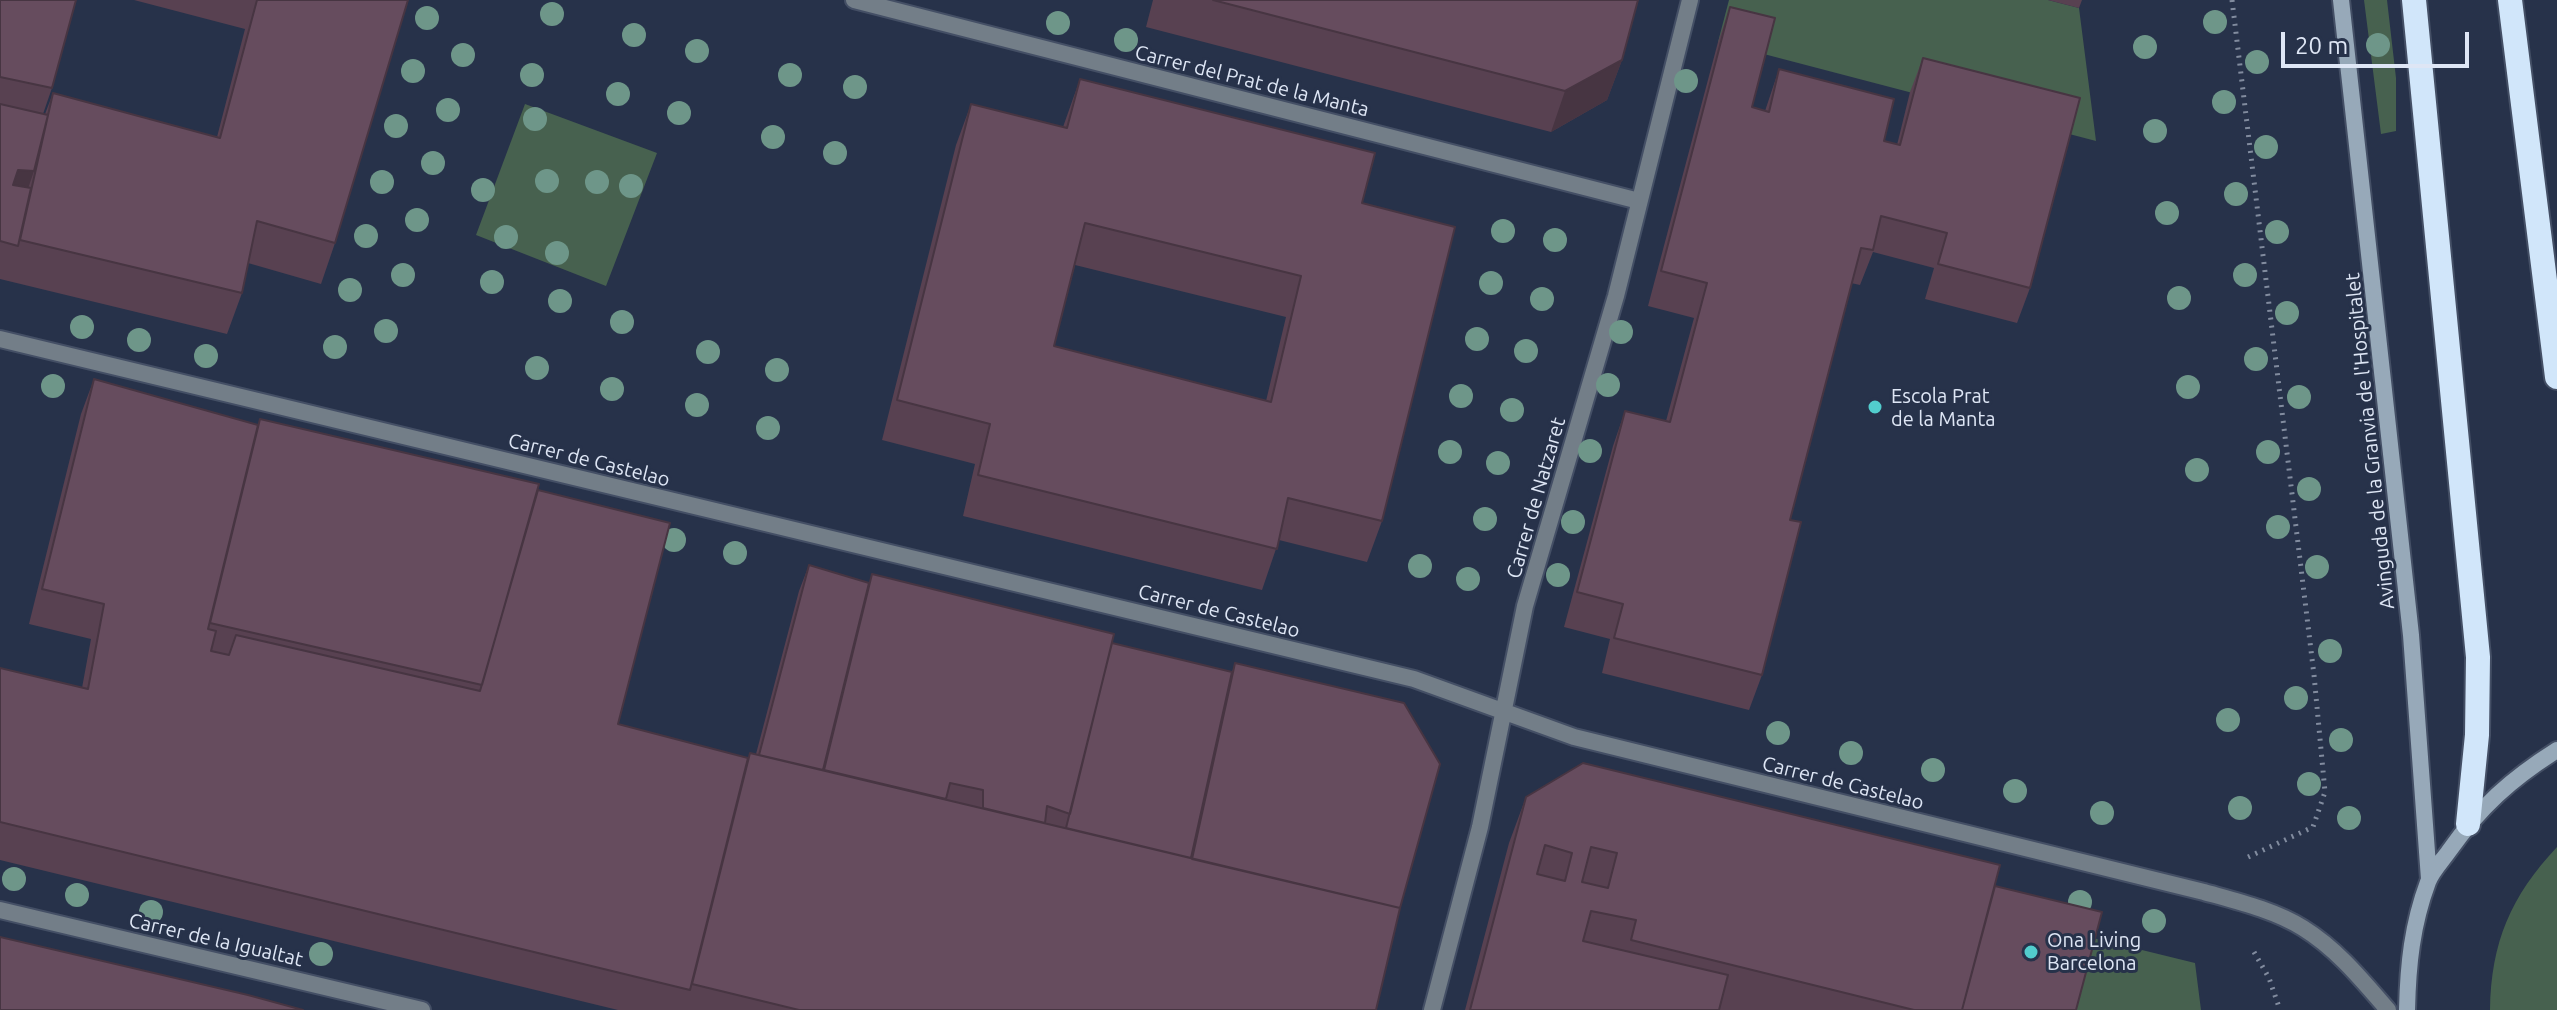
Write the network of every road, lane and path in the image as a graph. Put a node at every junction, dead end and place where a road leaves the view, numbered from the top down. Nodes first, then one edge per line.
1 (854, 0) edge
2 (1690, 0) edge
3 (2232, 0) edge
4 (2341, 0) edge
5 (2414, 0) edge
6 (2510, 0) edge
7 (1639, 201) junction
8 (0, 339) edge
9 (2557, 377) edge
10 (1505, 711) junction
11 (2557, 750) edge
12 (2468, 824) junction
13 (2246, 858) dead end
14 (2429, 879) junction
15 (0, 910) edge
16 (2253, 951) dead end
17 (422, 1010) edge
18 (1432, 1010) edge
19 (2280, 1010) edge
20 (2388, 1010) edge
21 (2407, 1010) edge

1 - 7 street, Carrer del Prat de la Manta
2 - 7 street, Carrer de Natzaret
3 - 13 path
4 - 14 main road, Avinguda de la Granvia de l'Hospitalet
5 - 12 highway
6 - 9 highway
7 - 10 street, Carrer de Natzaret
8 - 10 street, Carrer de Castelao
10 - 18 street, Carrer de Natzaret
10 - 20 street, Carrer de Castelao
11 - 12 main road
12 - 14 main road
14 - 21 main road
15 - 17 street, Carrer de la Igualtat
16 - 19 path

